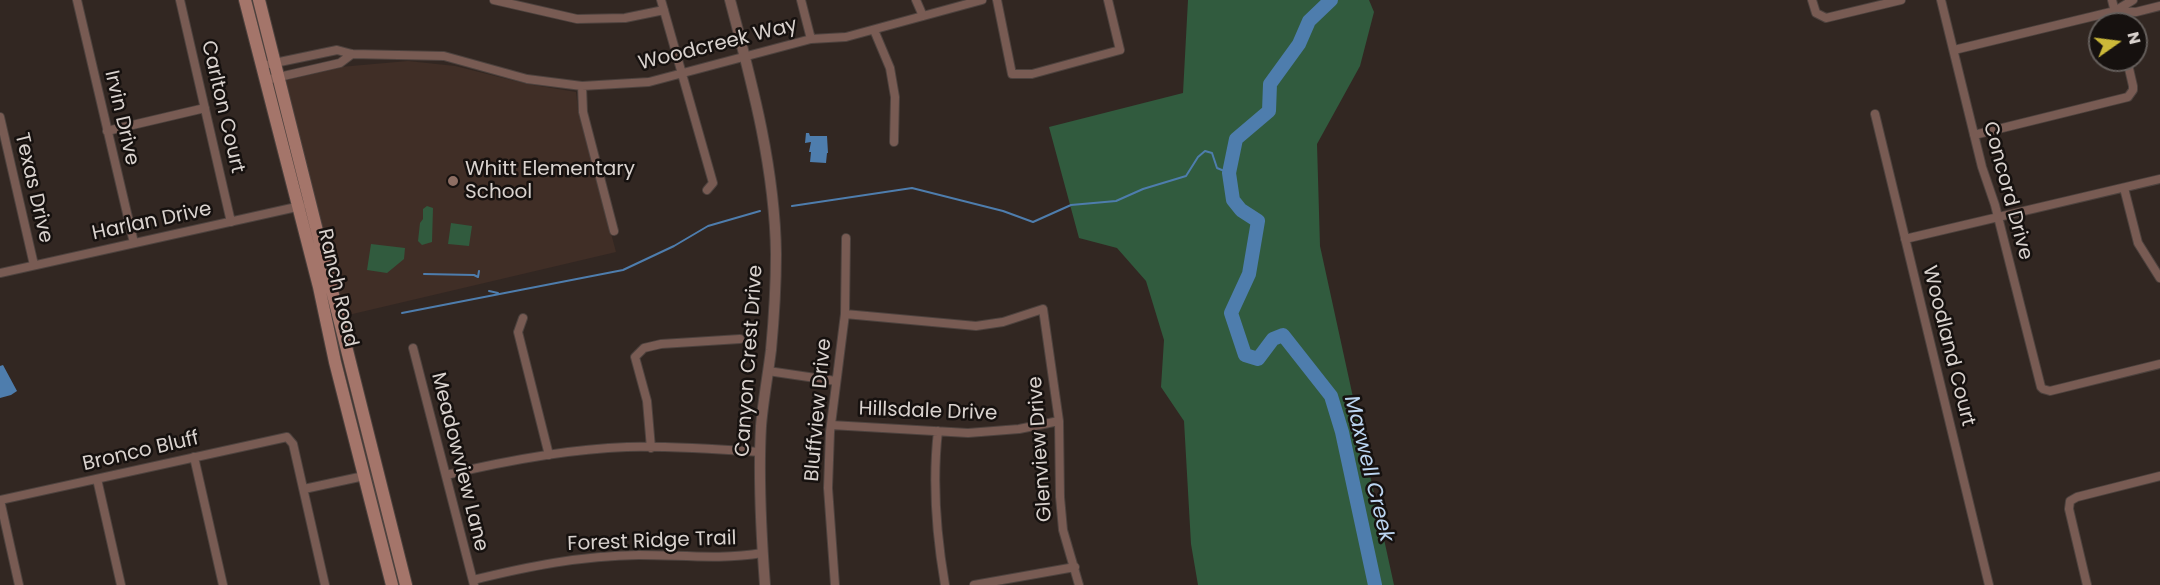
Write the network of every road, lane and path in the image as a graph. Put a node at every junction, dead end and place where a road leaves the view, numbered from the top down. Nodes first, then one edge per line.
1 (77, 0) edge
2 (180, 0) edge
3 (245, 0) edge
4 (260, 0) edge
5 (494, 0) edge
6 (661, 0) edge
7 (730, 0) edge
8 (801, 0) edge
9 (916, 0) edge
10 (982, 0) edge
11 (997, 0) edge
12 (1108, 0) edge
13 (1812, 0) edge
14 (1901, 0) edge
15 (1941, 0) edge
16 (2112, 0) edge
17 (2133, 0) edge
18 (533, 4) edge
19 (2160, 6) edge
20 (664, 10) junction
21 (2115, 11) junction
22 (923, 16) junction
23 (874, 30) junction
24 (811, 39) junction
25 (1954, 50) junction
26 (352, 54) junction
27 (745, 56) junction
28 (275, 63) junction
29 (263, 66) junction
30 (2130, 72) edge
31 (681, 73) junction
32 (279, 77) junction
33 (266, 80) junction
34 (582, 86) junction
35 (205, 108) junction
36 (1875, 114) dead end
37 (0, 117) edge
38 (107, 131) junction
39 (1974, 135) junction
40 (894, 142) dead end
41 (3, 143) edge
42 (2160, 179) edge
43 (2124, 188) junction
44 (708, 190) dead end
45 (304, 206) junction
46 (1998, 217) junction
47 (231, 222) junction
48 (615, 231) dead end
49 (846, 238) dead end
50 (1905, 239) junction
51 (134, 243) junction
52 (34, 265) junction
53 (0, 273) edge
54 (2160, 278) edge
55 (845, 314) junction
56 (523, 318) dead end
57 (741, 339) dead end
58 (413, 348) dead end
59 (2160, 364) edge
60 (768, 371) junction
61 (836, 381) junction
62 (1059, 421) junction
63 (831, 425) junction
64 (938, 431) junction
65 (651, 448) junction
66 (760, 452) junction
67 (549, 455) junction
68 (194, 457) junction
69 (446, 475) junction
70 (364, 476) junction
71 (2160, 476) edge
72 (97, 479) junction
73 (303, 489) junction
74 (0, 500) edge
75 (762, 553) junction
76 (1075, 567) junction
77 (473, 582) edge
78 (19, 585) edge
79 (121, 585) edge
80 (223, 585) edge
81 (325, 585) edge
82 (392, 585) edge
83 (406, 585) edge
84 (765, 585) edge
85 (835, 585) edge
86 (945, 585) edge
87 (974, 585) edge
88 (1079, 585) edge
89 (1989, 585) edge
90 (2087, 585) edge

1 - 38 street, Irvin Drive
2 - 35 street, Carlton Court
3 - 29 main road, Ranch Road
4 - 28 main road, Ranch Road
5 - 18 street
6 - 20 street
7 - 27 street, Canyon Crest Drive
8 - 24 street
9 - 22 street
10 - 22 street, Woodcreek Way
11 - 12 street
13 - 14 street
15 - 25 street, Concord Drive
16 - 21 street
17 - 21 street
18 - 20 street
19 - 21 street
20 - 31 street
21 - 25 street
22 - 23 street, Woodcreek Way
23 - 24 street, Woodcreek Way
23 - 40 street
24 - 27 street, Woodcreek Way
25 - 39 street, Concord Drive
26 - 28 street, Woodcreek Way
26 - 32 street, Woodcreek Way
26 - 34 street, Woodcreek Way
27 - 31 street, Woodcreek Way
27 - 60 street, Canyon Crest Drive
28 - 29 street, Woodcreek Way
28 - 32 main road, Ranch Road
29 - 33 main road, Ranch Road
30 - 39 street
31 - 34 street, Woodcreek Way
31 - 44 street
32 - 33 street, Woodcreek Way
32 - 45 main road, Ranch Road
33 - 45 main road, Ranch Road
34 - 48 street
35 - 38 street
35 - 47 street, Carlton Court
36 - 50 street, Woodland Court
37 - 41 street, Texas Drive
38 - 51 street, Irvin Drive
39 - 46 street, Concord Drive
41 - 52 street, Texas Drive
42 - 43 street
43 - 46 street
43 - 54 street
45 - 47 street, Harlan Drive
45 - 70 main road, Ranch Road
45 - 83 main road, Ranch Road
46 - 50 street
46 - 59 street, Concord Drive
47 - 51 street, Harlan Drive
49 - 55 street, Bluffview Drive
50 - 89 street, Woodland Court
51 - 52 street, Harlan Drive
52 - 53 street, Harlan Drive
55 - 61 street, Bluffview Drive
55 - 62 street, Glenview Drive
56 - 67 street
57 - 65 street
58 - 69 street, Meadowview Lane
60 - 61 street
60 - 66 street, Canyon Crest Drive
61 - 63 street, Bluffview Drive
62 - 64 street, Hillsdale Drive
62 - 76 street, Glenview Drive
63 - 64 street, Hillsdale Drive
63 - 85 street, Bluffview Drive
64 - 86 street
65 - 66 street
65 - 67 street
66 - 75 street, Canyon Crest Drive
67 - 69 street
68 - 72 street, Bronco Bluff
68 - 73 street, Bronco Bluff
68 - 80 street
69 - 77 street, Meadowview Lane
70 - 73 street
70 - 82 main road, Ranch Road
71 - 90 street
72 - 74 street, Bronco Bluff
72 - 79 street
73 - 81 street
74 - 78 street
75 - 77 street, Forest Ridge Trail
75 - 84 street, Canyon Crest Drive
76 - 87 street
76 - 88 street, Glenview Drive

